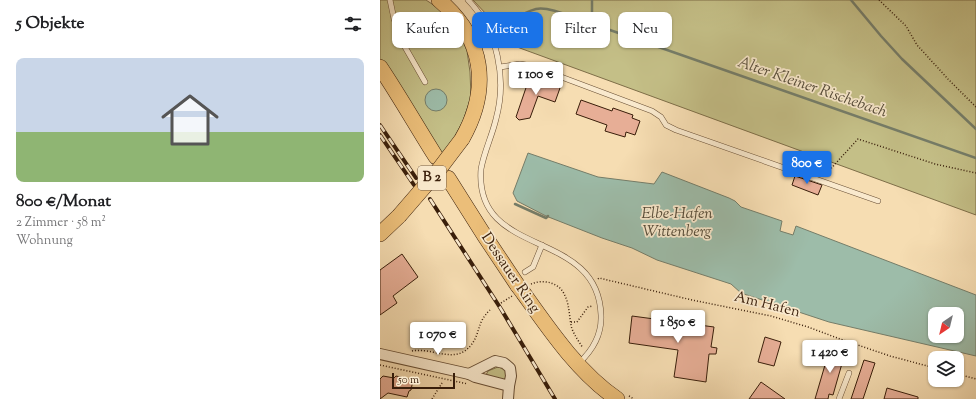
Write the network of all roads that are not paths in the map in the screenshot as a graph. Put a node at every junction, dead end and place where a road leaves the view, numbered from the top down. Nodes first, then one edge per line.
1 (390, 0) edge
2 (439, 0) edge
3 (468, 0) edge
4 (393, 12) edge
5 (406, 48) edge
6 (380, 67) edge
7 (500, 67) junction
8 (425, 82) dead end
9 (380, 85) edge
10 (410, 116) junction
11 (436, 157) dead end
12 (448, 178) dead end
13 (878, 201) dead end
14 (380, 234) edge
15 (542, 245) junction
16 (525, 272) dead end
17 (380, 354) edge
18 (582, 358) junction
19 (849, 373) dead end
20 (469, 374) junction
21 (509, 386) junction
22 (508, 399) edge
23 (618, 399) edge
24 (839, 399) edge

1 - 4 lane
2 - 14 main road, B 2, bridge
3 - 7 lane
5 - 8 lane
6 - 10 main road
7 - 13 lane
7 - 15 lane
9 - 10 main road
10 - 11 main road
12 - 18 main road, Dessauer Ring
15 - 16 lane
15 - 18 lane
17 - 20 street
18 - 23 main road, Dessauer Ring
19 - 24 lane
20 - 21 street
20 - 21 street
21 - 22 street

